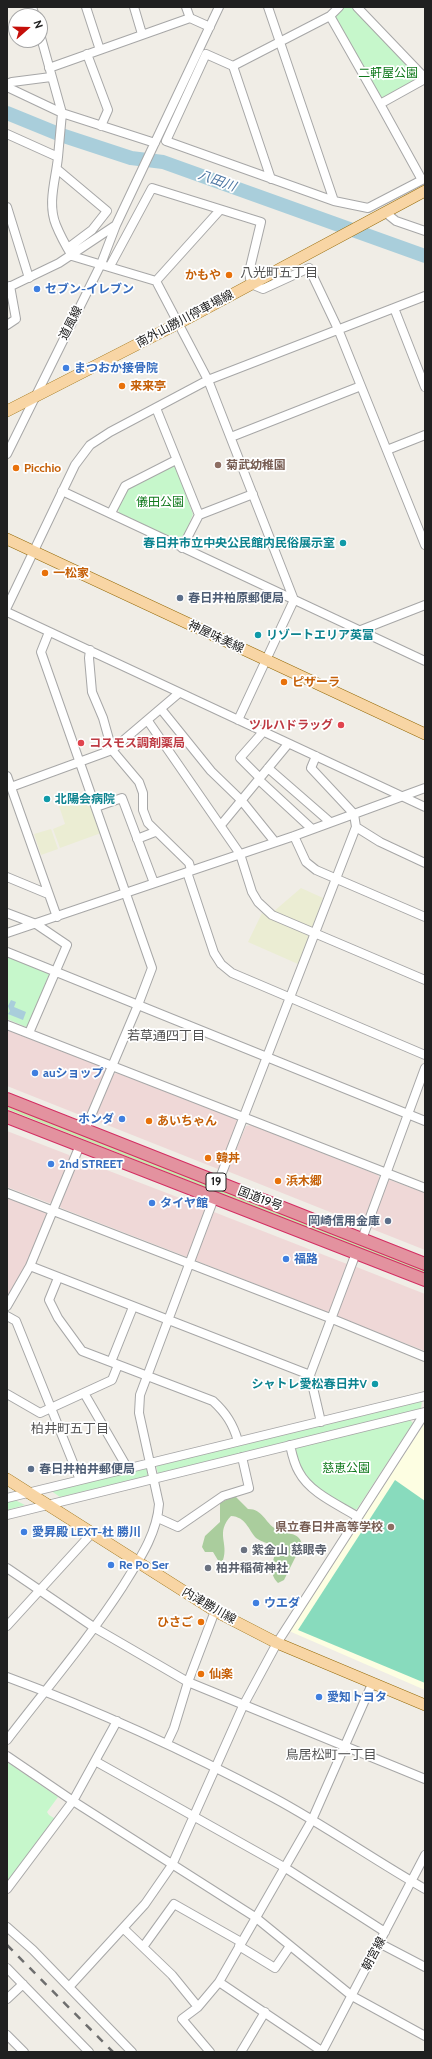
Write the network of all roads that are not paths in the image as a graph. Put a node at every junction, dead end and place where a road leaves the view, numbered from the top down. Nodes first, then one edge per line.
1 (86, 7) edge
2 (134, 7) edge
3 (186, 7) edge
4 (219, 7) edge
5 (268, 7) edge
6 (339, 7) edge
7 (357, 7) edge
8 (330, 16) junction
9 (190, 18) junction
10 (210, 27) junction
11 (142, 34) junction
12 (280, 42) junction
13 (44, 48) edge
14 (100, 50) junction
15 (87, 54) junction
16 (233, 66) junction
17 (49, 68) junction
18 (51, 77) junction
19 (425, 78) edge
20 (7, 85) edge
21 (380, 104) junction
22 (62, 116) junction
23 (101, 126) junction
24 (7, 134) edge
25 (155, 143) junction
26 (58, 157) junction
27 (57, 169) junction
28 (271, 179) junction
29 (425, 191) edge
30 (334, 201) junction
31 (7, 207) edge
32 (220, 210) junction
33 (386, 213) junction
34 (116, 225) junction
35 (10, 228) edge
36 (425, 231) edge
37 (70, 252) junction
38 (101, 264) junction
39 (110, 266) junction
40 (28, 278) junction
41 (156, 281) junction
42 (251, 284) junction
43 (9, 287) edge
44 (425, 296) edge
45 (394, 308) junction
46 (179, 324) junction
47 (7, 326) edge
48 (338, 330) junction
49 (208, 380) junction
50 (361, 386) junction
51 (425, 387) edge
52 (34, 397) junction
53 (156, 408) junction
54 (7, 410) edge
55 (425, 435) edge
56 (230, 437) junction
57 (387, 450) junction
58 (7, 454) edge
59 (176, 460) junction
60 (62, 491) junction
61 (253, 494) junction
62 (110, 514) junction
63 (199, 516) junction
64 (7, 538) edge
65 (425, 545) edge
66 (182, 548) junction
67 (35, 552) junction
68 (294, 600) junction
69 (425, 605) edge
70 (7, 607) edge
71 (7, 612) edge
72 (361, 630) junction
73 (49, 632) junction
74 (90, 650) junction
75 (266, 660) junction
76 (425, 661) edge
77 (179, 693) junction
78 (161, 708) junction
79 (238, 720) junction
80 (148, 721) junction
81 (263, 732) junction
82 (425, 734) edge
83 (288, 744) junction
84 (112, 750) junction
85 (316, 756) junction
86 (79, 762) junction
87 (268, 768) junction
88 (7, 776) edge
89 (259, 779) junction
90 (11, 787) junction
91 (425, 788) edge
92 (402, 796) junction
93 (242, 801) junction
94 (96, 807) junction
95 (425, 807) edge
96 (354, 814) junction
97 (330, 822) junction
98 (221, 825) junction
99 (356, 827) junction
100 (312, 829) junction
101 (155, 832) junction
102 (294, 836) junction
103 (137, 839) junction
104 (275, 842) junction
105 (240, 854) junction
106 (425, 863) edge
107 (189, 871) junction
108 (7, 877) edge
109 (336, 879) junction
110 (154, 883) junction
111 (126, 892) junction
112 (48, 894) junction
113 (7, 913) edge
114 (57, 917) junction
115 (425, 917) edge
116 (36, 924) junction
117 (7, 933) edge
118 (316, 933) junction
119 (7, 952) edge
120 (56, 971) junction
121 (425, 980) edge
122 (291, 998) junction
123 (138, 1005) junction
124 (7, 1025) edge
125 (29, 1033) junction
126 (425, 1055) edge
127 (268, 1056) junction
128 (112, 1066) junction
129 (425, 1068) edge
130 (7, 1099) edge
131 (407, 1114) junction
132 (7, 1117) edge
133 (243, 1118) junction
134 (425, 1121) edge
135 (86, 1130) junction
136 (80, 1145) junction
137 (385, 1173) junction
138 (218, 1183) junction
139 (425, 1188) edge
140 (7, 1193) edge
141 (214, 1198) junction
142 (54, 1211) junction
143 (362, 1239) junction
144 (356, 1253) junction
145 (189, 1264) junction
146 (425, 1264) edge
147 (30, 1266) junction
148 (58, 1278) junction
149 (425, 1280) edge
150 (7, 1306) edge
151 (133, 1307) junction
152 (7, 1316) edge
153 (330, 1318) junction
154 (168, 1320) junction
155 (425, 1357) edge
156 (114, 1363) junction
157 (310, 1374) junction
158 (146, 1376) junction
159 (84, 1393) junction
160 (7, 1394) edge
161 (425, 1396) edge
162 (51, 1409) junction
163 (425, 1412) edge
164 (321, 1422) junction
165 (238, 1441) junction
166 (290, 1445) junction
167 (242, 1457) junction
168 (128, 1469) junction
169 (152, 1471) junction
170 (7, 1479) edge
171 (80, 1480) junction
172 (29, 1493) junction
173 (7, 1498) edge
174 (48, 1505) junction
175 (7, 1515) edge
176 (358, 1517) junction
177 (158, 1518) junction
178 (92, 1533) junction
179 (138, 1562) junction
180 (7, 1568) edge
181 (41, 1590) junction
182 (215, 1611) junction
183 (7, 1626) edge
184 (95, 1628) junction
185 (277, 1643) junction
186 (7, 1677) edge
187 (188, 1682) junction
188 (372, 1684) junction
189 (45, 1691) junction
190 (425, 1705) edge
191 (244, 1706) junction
192 (117, 1721) junction
193 (7, 1740) edge
194 (166, 1743) junction
195 (344, 1746) junction
196 (7, 1756) edge
197 (95, 1761) junction
198 (215, 1768) junction
199 (425, 1780) edge
200 (73, 1801) junction
201 (194, 1817) junction
202 (312, 1820) junction
203 (425, 1855) edge
204 (172, 1865) junction
205 (284, 1867) junction
206 (412, 1881) junction
207 (7, 1889) edge
208 (425, 1889) edge
209 (255, 1917) junction
210 (7, 1927) edge
211 (123, 1928) junction
212 (385, 1932) junction
213 (379, 1943) junction
214 (240, 1944) junction
215 (290, 1946) junction
216 (143, 1947) junction
217 (425, 1967) edge
218 (7, 1968) edge
219 (218, 1982) junction
220 (23, 1984) junction
221 (69, 1987) junction
222 (352, 1996) junction
223 (7, 1999) edge
224 (198, 2007) junction
225 (265, 2012) junction
226 (7, 2035) edge
227 (425, 2036) edge
228 (24, 2052) edge
229 (89, 2052) edge
230 (132, 2052) edge
231 (210, 2052) edge
232 (241, 2052) edge
233 (323, 2052) edge

1 - 14 street
2 - 11 street
3 - 9 street
4 - 10 street, 道風線
5 - 12 street
6 - 8 street
7 - 19 street
8 - 12 street
8 - 21 street
9 - 10 street
9 - 11 street
10 - 25 street, 道風線
11 - 14 street
12 - 16 street
12 - 30 street
13 - 17 street
14 - 15 street
15 - 17 street
15 - 23 street
16 - 28 street
16 - 28 street
17 - 18 street
18 - 20 street
18 - 22 street
19 - 21 street
20 - 22 street
21 - 30 street
22 - 23 street
22 - 26 street
23 - 25 street
24 - 26 street
25 - 34 street, 道風線
26 - 27 street
27 - 37 street
27 - 37 street
28 - 30 street
29 - 33 main road, 南外山勝川停車場線
31 - 35 street
32 - 39 street
32 - 41 street
32 - 42 street
33 - 36 street
33 - 42 main road, 南外山勝川停車場線
34 - 37 street
34 - 38 street, 道風線
35 - 40 street
37 - 38 street
37 - 40 street
38 - 39 street
38 - 52 street, 道風線
39 - 41 street
40 - 43 street
41 - 46 street
42 - 46 main road, 南外山勝川停車場線
42 - 48 street
43 - 47 street
44 - 45 street
45 - 48 street
45 - 51 street
46 - 49 street
46 - 52 main road, 南外山勝川停車場線
48 - 49 street
48 - 50 street
49 - 53 street
49 - 56 street
50 - 56 street
50 - 57 street
52 - 54 main road, 南外山勝川停車場線
52 - 58 street, 道風線
53 - 59 street
53 - 60 street
55 - 57 street
56 - 61 street
57 - 65 street
59 - 62 street
59 - 63 street
60 - 62 street
60 - 67 street
61 - 63 street
61 - 68 street
62 - 66 street
63 - 66 street
64 - 67 main road, 神屋味美線
66 - 68 street
67 - 70 street
67 - 75 main road, 神屋味美線
68 - 72 street
68 - 75 street
69 - 72 street
71 - 73 street
72 - 76 street
73 - 74 street
73 - 86 street
74 - 77 street
74 - 84 street
75 - 79 street
75 - 82 main road, 神屋味美線
77 - 78 street
77 - 79 street
78 - 80 street
78 - 93 street
79 - 81 street
80 - 84 street
80 - 98 street
81 - 83 street
81 - 89 street
83 - 85 street
83 - 87 street
84 - 86 street
84 - 101 street
85 - 92 street
85 - 96 street
86 - 90 street
86 - 94 street
87 - 89 street
87 - 97 street
88 - 90 street
89 - 93 street
89 - 100 street
90 - 112 street
91 - 92 street
92 - 95 street
92 - 96 street
93 - 98 street
93 - 104 street
94 - 103 street
94 - 111 street
96 - 97 street
96 - 99 street
97 - 100 street
98 - 105 street
99 - 106 street
99 - 109 street
100 - 102 street
101 - 103 street
101 - 107 street
102 - 104 street
102 - 109 street
103 - 110 street
104 - 105 street
105 - 107 street
105 - 118 street
107 - 110 street
107 - 122 street
108 - 112 street
109 - 115 street
109 - 118 street
110 - 111 street
111 - 114 street
111 - 123 street
112 - 114 street
113 - 116 street
114 - 116 street
116 - 117 street
116 - 120 street
118 - 121 street
118 - 122 street
119 - 120 street
120 - 123 street
120 - 125 street
122 - 126 street
122 - 127 street
123 - 127 street
123 - 128 street
124 - 125 street
125 - 128 street
127 - 131 street
127 - 133 street
128 - 133 street
128 - 135 street
129 - 131 street
130 - 135 highway, 国道19号 / 19
131 - 134 street
131 - 137 street
132 - 136 highway, 国道19号 / 19
133 - 137 street
133 - 138 street
135 - 138 highway, 国道19号 / 19
136 - 141 highway, 国道19号 / 19
136 - 142 street
137 - 139 street
137 - 143 street
138 - 143 highway, 国道19号 / 19
140 - 142 street
141 - 144 highway, 国道19号 / 19
141 - 145 street
142 - 145 street
142 - 147 street
143 - 146 highway, 国道19号 / 19
144 - 149 highway, 国道19号 / 19
144 - 153 street
145 - 153 street
145 - 154 street
147 - 148 street
147 - 150 street
148 - 151 street
148 - 156 street
151 - 154 street
151 - 156 street
152 - 162 street
153 - 155 street
153 - 157 street
154 - 157 street
154 - 158 street
156 - 158 street
156 - 159 street
157 - 164 street
158 - 165 street
158 - 169 street
159 - 162 street
159 - 168 street
160 - 162 street
161 - 164 street
162 - 171 street
163 - 166 street
163 - 176 street
164 - 165 street
165 - 169 street
166 - 167 street
166 - 176 street
167 - 169 street
167 - 177 street
168 - 169 street
168 - 171 street
169 - 174 street
169 - 177 street
170 - 172 main road, 内津勝川線
171 - 172 street
172 - 173 street
172 - 174 main road, 内津勝川線
174 - 175 street
174 - 178 main road, 内津勝川線
176 - 185 street
177 - 179 street
178 - 179 main road, 内津勝川線
178 - 181 street
179 - 182 main road, 内津勝川線
179 - 184 street
180 - 181 street
181 - 183 street
181 - 184 street
182 - 185 main road, 内津勝川線
182 - 187 street
184 - 187 street
184 - 189 street
185 - 188 main road, 内津勝川線
185 - 191 street
186 - 189 street
187 - 191 street
187 - 194 street
188 - 190 main road, 内津勝川線
188 - 195 street
189 - 192 street
189 - 193 street
191 - 195 street
191 - 198 street
192 - 194 street
192 - 197 street
194 - 198 street
195 - 199 street
195 - 202 street
196 - 200 street
197 - 200 street
197 - 201 street
198 - 201 street
198 - 202 street
200 - 204 street
200 - 207 street
201 - 204 street
201 - 205 street
202 - 205 street
202 - 206 street
203 - 206 street, 朝宮線
204 - 209 street
204 - 211 street
205 - 209 street
205 - 212 street
206 - 208 street
206 - 212 street, 朝宮線
209 - 214 street
209 - 215 street
210 - 221 street
211 - 216 street
211 - 221 street
212 - 213 street, 朝宮線
213 - 217 street
213 - 222 street, 朝宮線
214 - 215 street
214 - 216 street
214 - 219 street
215 - 222 street
216 - 224 street
218 - 220 street
219 - 224 street
219 - 225 street
220 - 223 street
220 - 229 street
221 - 230 street
222 - 227 street
222 - 233 street, 朝宮線
224 - 231 street
225 - 232 street
225 - 233 street
226 - 228 street

